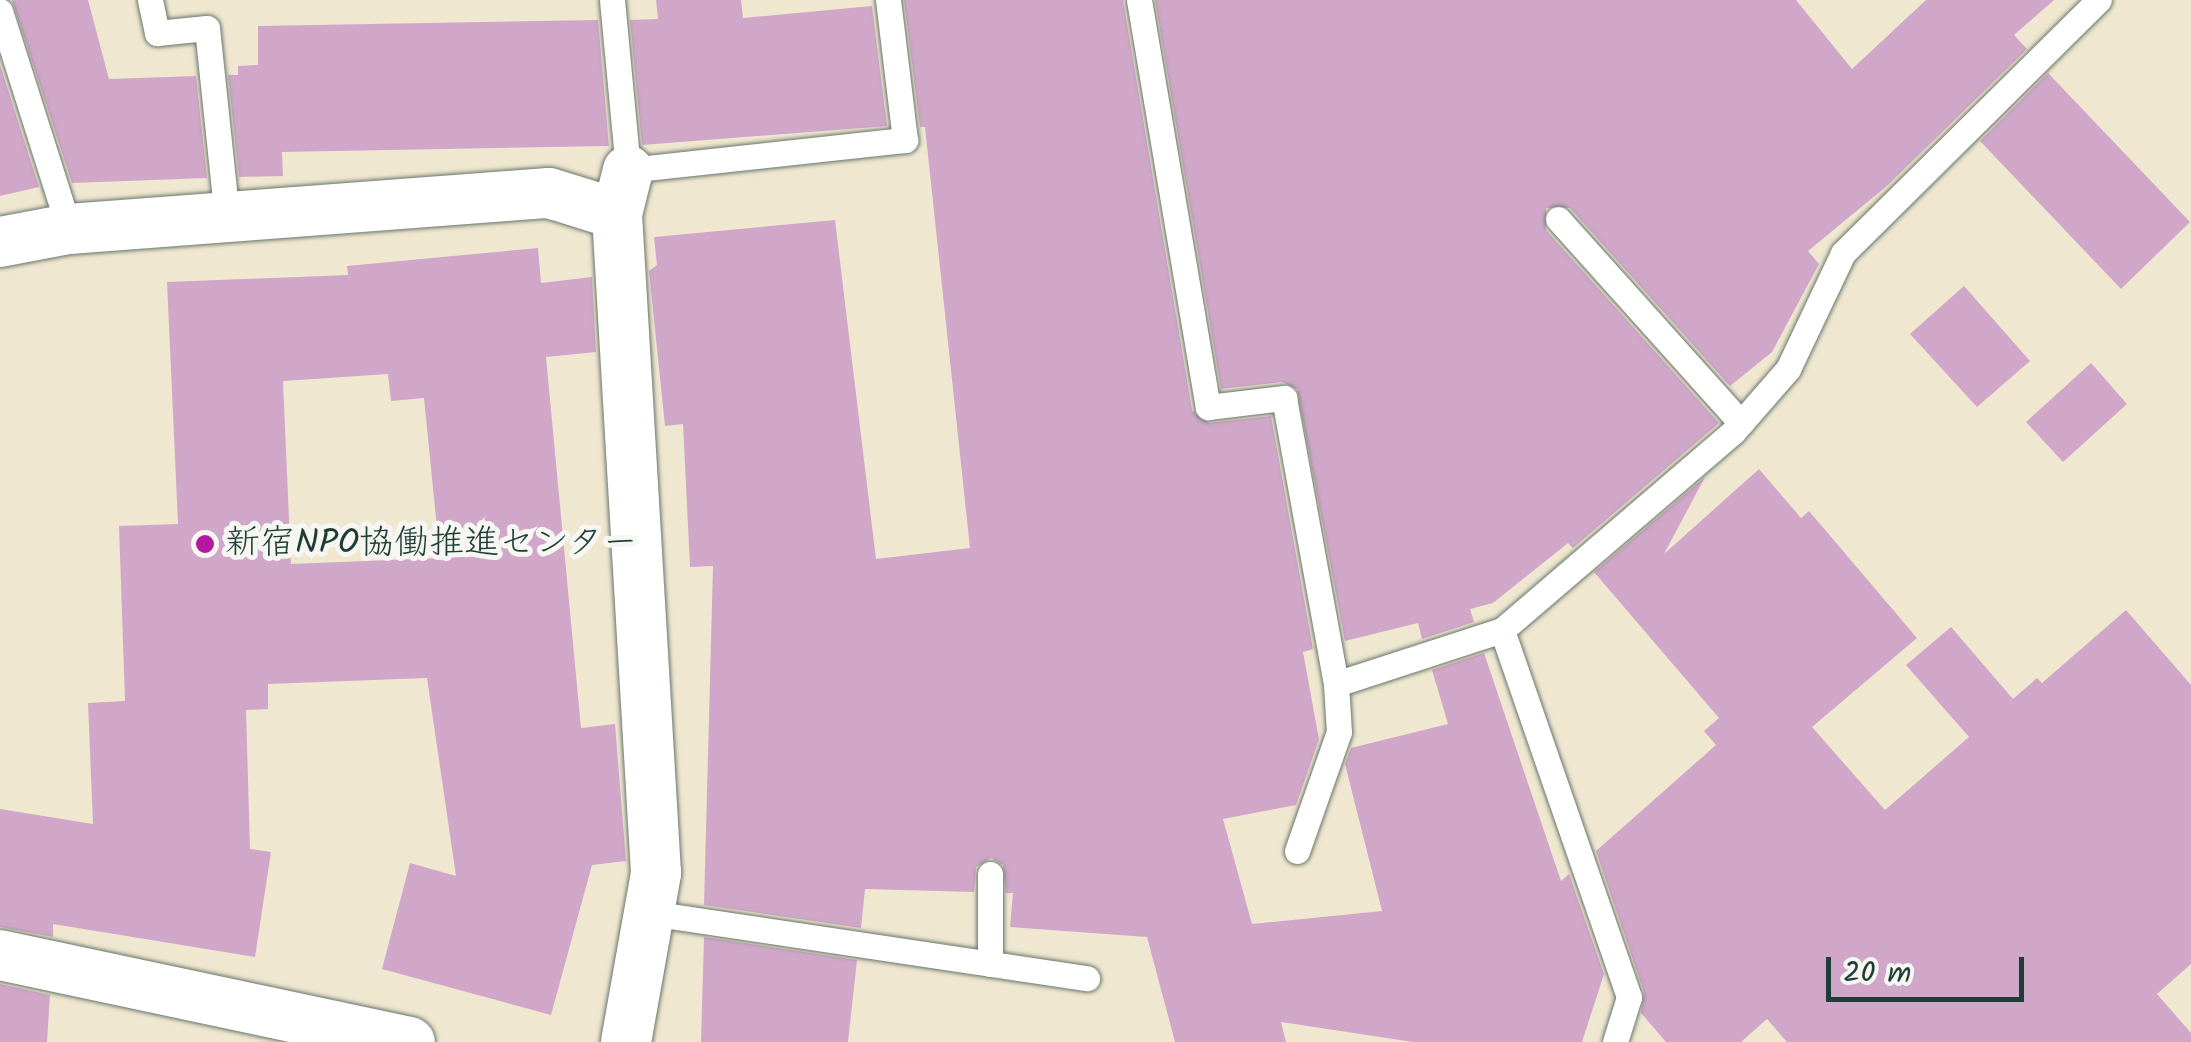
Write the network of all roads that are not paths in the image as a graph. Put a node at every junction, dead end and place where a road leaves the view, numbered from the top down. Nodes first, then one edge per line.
1 (150, 0) edge
2 (612, 0) edge
3 (888, 0) edge
4 (1140, 0) edge
5 (2099, 0) edge
6 (0, 11) edge
7 (622, 192) junction
8 (227, 217) junction
9 (1558, 219) dead end
10 (69, 229) junction
11 (0, 242) edge
12 (1741, 424) junction
13 (1502, 630) junction
14 (1336, 684) junction
15 (1297, 851) dead end
16 (990, 874) dead end
17 (650, 913) junction
18 (0, 955) edge
19 (990, 964) junction
20 (1087, 978) dead end
21 (245, 1025) edge
22 (410, 1042) edge
23 (626, 1042) edge
24 (1615, 1042) edge

1 - 8 lane
2 - 7 lane
3 - 7 lane
4 - 14 lane
5 - 12 lane
6 - 10 lane
7 - 8 street
7 - 17 street
8 - 10 street
9 - 12 lane
10 - 11 street
12 - 13 lane
13 - 14 lane
13 - 24 lane
14 - 15 lane
16 - 19 lane
17 - 19 lane
17 - 23 street
18 - 21 street
19 - 20 lane
21 - 22 street

